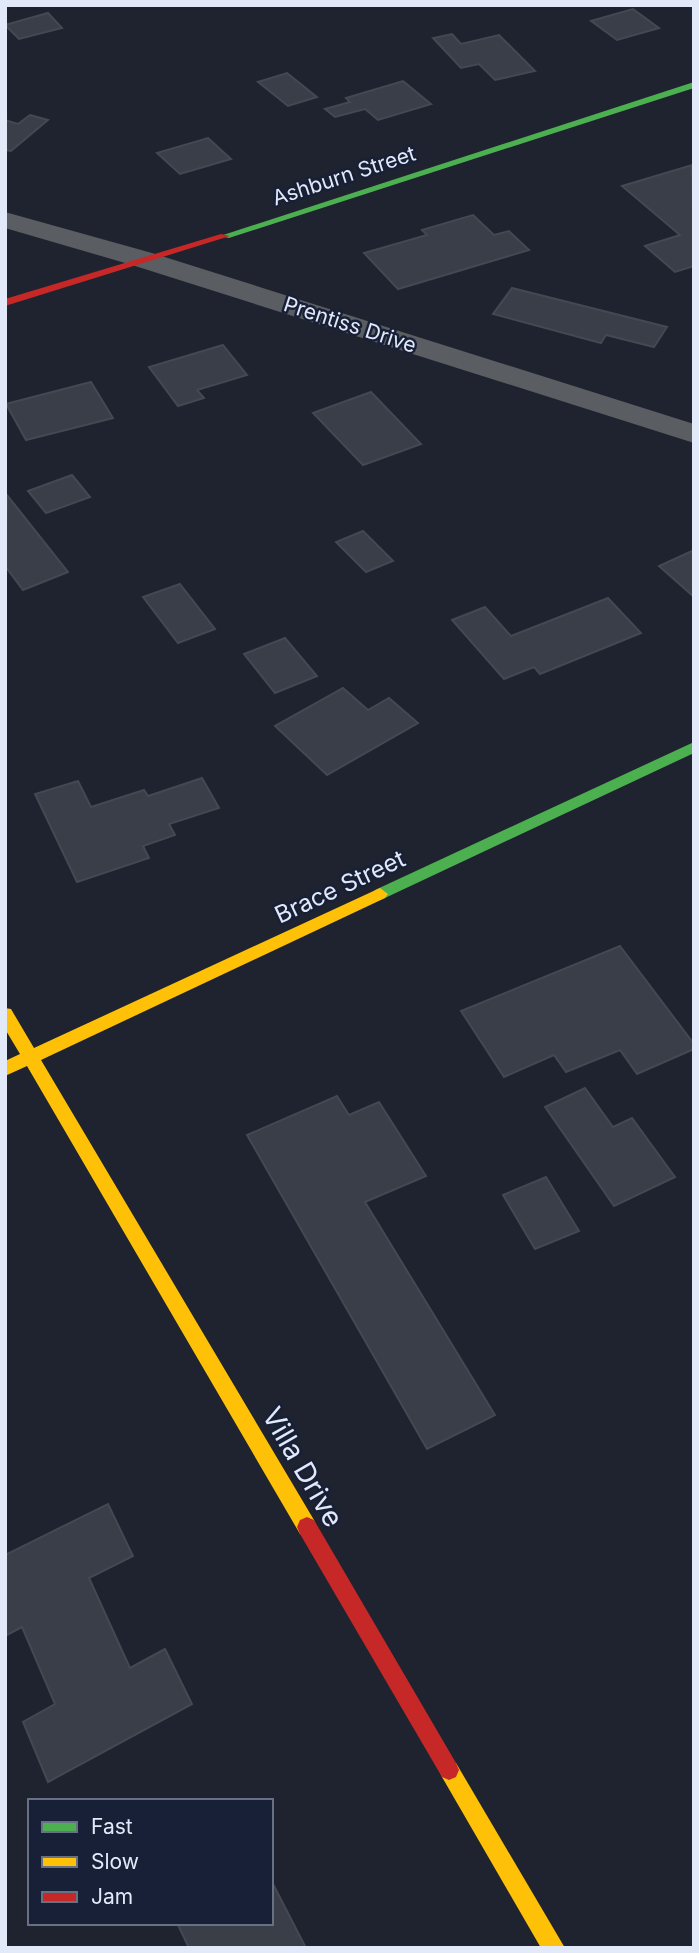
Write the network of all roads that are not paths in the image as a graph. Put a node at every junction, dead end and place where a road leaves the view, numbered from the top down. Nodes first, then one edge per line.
1 (694, 85) edge
2 (5, 220) edge
3 (142, 259) junction
4 (5, 303) edge
5 (694, 434) edge
6 (694, 747) edge
7 (5, 1014) edge
8 (32, 1056) junction
9 (5, 1069) edge
10 (554, 1948) edge

1 - 3 street, Ashburn Street
2 - 3 street, Prentiss Drive
3 - 4 street, Ashburn Street
3 - 5 street, Prentiss Drive
6 - 8 street, Brace Street
7 - 8 street, Villa Drive
8 - 9 street, Brace Street
8 - 10 street, Villa Drive

